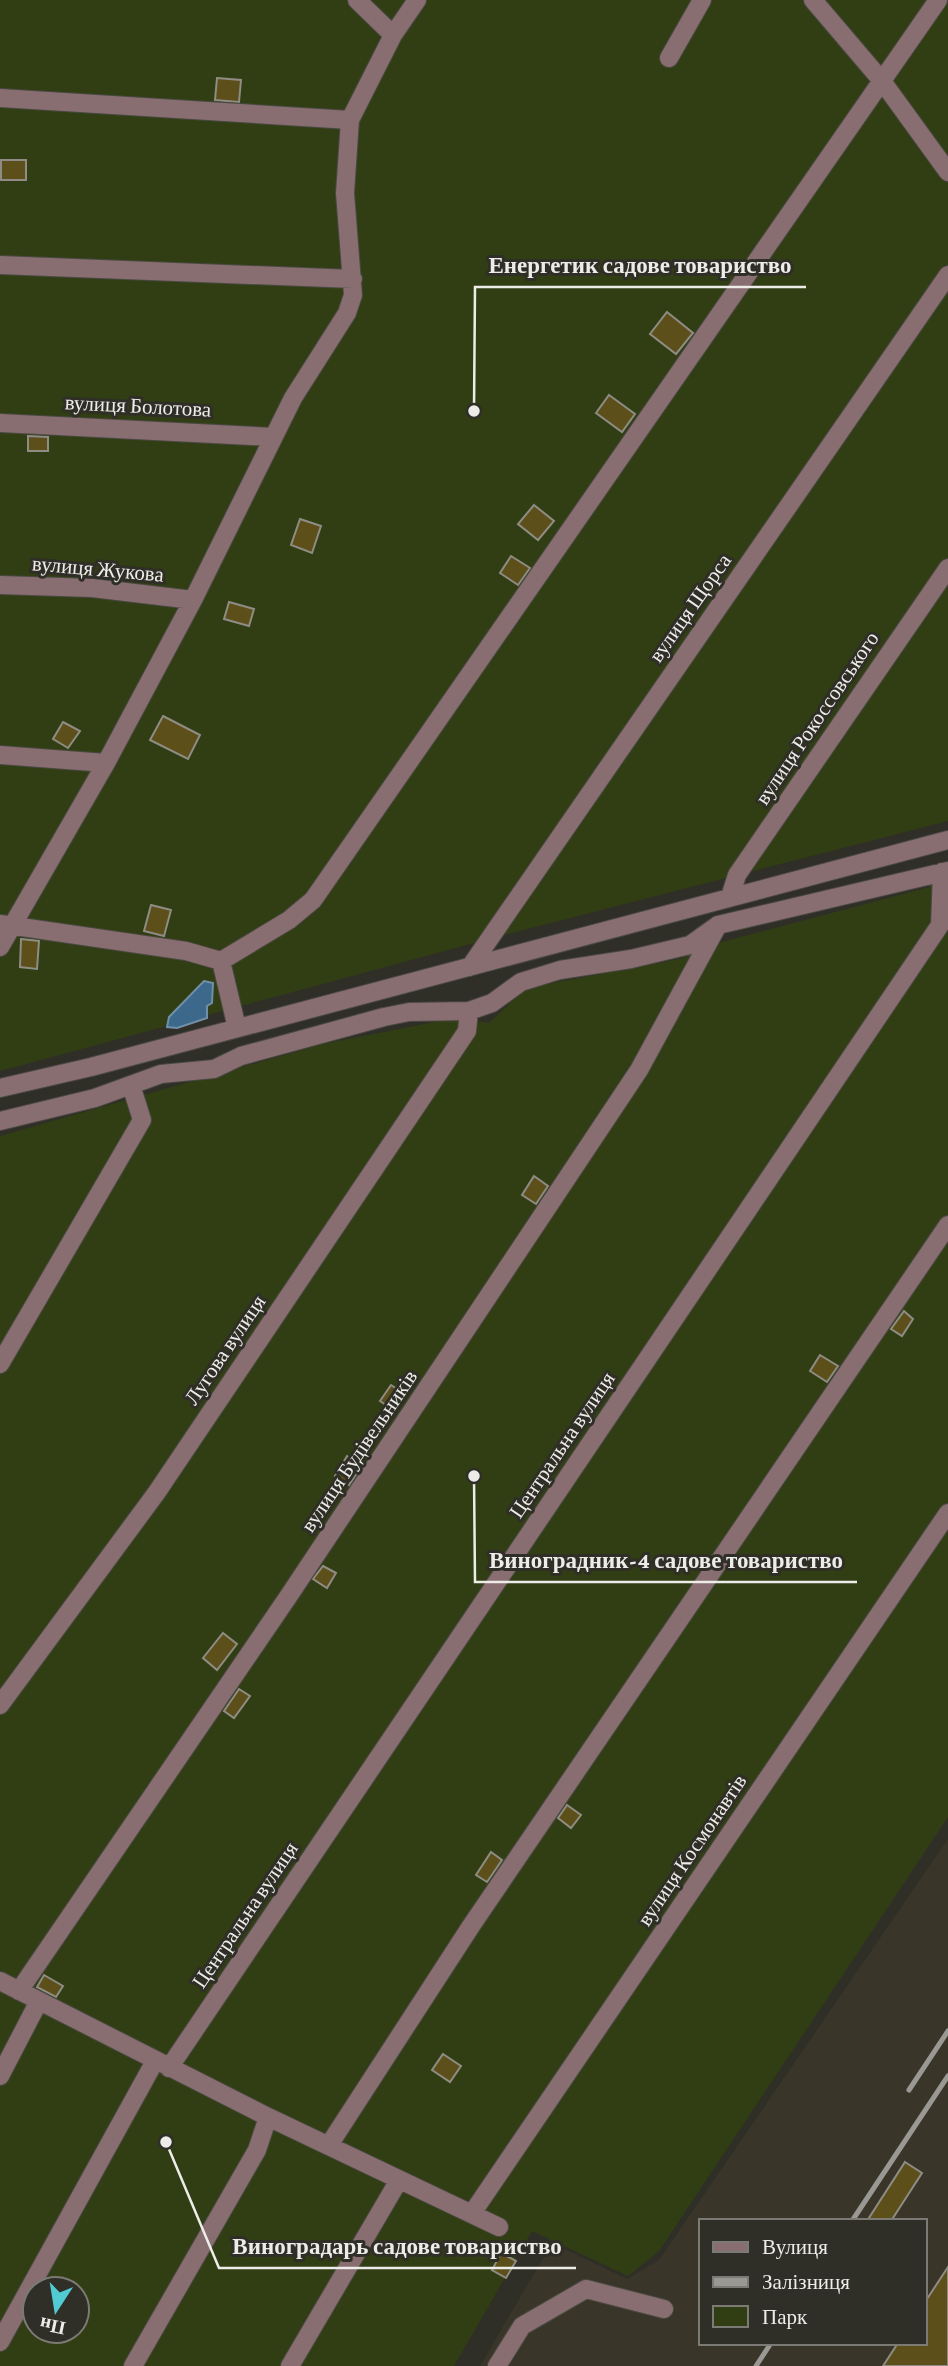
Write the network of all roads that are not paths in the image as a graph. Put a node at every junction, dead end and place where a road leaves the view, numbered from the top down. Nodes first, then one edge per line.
1 (357, 0) edge
2 (417, 0) edge
3 (702, 0) edge
4 (813, 0) edge
5 (938, 0) edge
6 (393, 35) junction
7 (669, 58) dead end
8 (882, 81) junction
9 (0, 98) edge
10 (350, 120) junction
11 (948, 172) edge
12 (0, 265) edge
13 (948, 275) edge
14 (353, 279) junction
15 (0, 423) edge
16 (273, 437) junction
17 (948, 568) edge
18 (0, 585) edge
19 (193, 600) junction
20 (0, 755) edge
21 (106, 763) junction
22 (948, 841) edge
23 (945, 871) edge
24 (730, 897) junction
25 (5, 925) edge
26 (718, 925) junction
27 (0, 947) edge
28 (221, 961) junction
29 (470, 967) junction
30 (470, 1012) junction
31 (237, 1028) junction
32 (131, 1084) junction
33 (0, 1088) edge
34 (0, 1121) edge
35 (948, 1225) edge
36 (0, 1364) edge
37 (948, 1513) edge
38 (0, 1704) edge
39 (0, 1981) edge
40 (19, 1991) junction
41 (40, 2001) junction
42 (162, 2064) junction
43 (0, 2076) edge
44 (268, 2117) junction
45 (329, 2145) junction
46 (399, 2180) junction
47 (473, 2212) junction
48 (499, 2227) dead end
49 (664, 2309) dead end
50 (0, 2342) edge
51 (133, 2366) edge
52 (290, 2366) edge
53 (497, 2366) edge

1 - 6 lane
2 - 6 lane
3 - 7 lane
4 - 8 lane
5 - 8 lane
6 - 10 lane
8 - 11 lane
8 - 28 lane
9 - 10 lane
10 - 14 lane
12 - 14 lane
13 - 29 lane, вулиця Щорса
14 - 16 lane
15 - 16 lane, вулиця Болотова
16 - 19 lane
17 - 24 lane, вулиця Рокоссовського
18 - 19 lane, вулиця Жукова
19 - 21 lane
20 - 21 lane
21 - 25 lane
22 - 24 lane
23 - 26 lane
23 - 42 lane, Центральна вулиця
24 - 29 lane
25 - 27 lane
25 - 28 lane
26 - 30 lane
26 - 40 lane, вулиця Будівельників
28 - 31 lane
29 - 31 lane
30 - 32 lane
30 - 38 lane, Лугова вулиця
31 - 33 lane
32 - 34 lane
32 - 36 lane
35 - 45 lane
37 - 47 lane, вулиця Космонавтів
39 - 40 lane
40 - 41 lane
41 - 42 lane
41 - 43 lane
42 - 44 lane
42 - 50 lane, Центральна вулиця
44 - 45 lane
44 - 51 lane
45 - 46 lane
46 - 47 lane
46 - 52 lane
47 - 48 lane
49 - 53 lane

